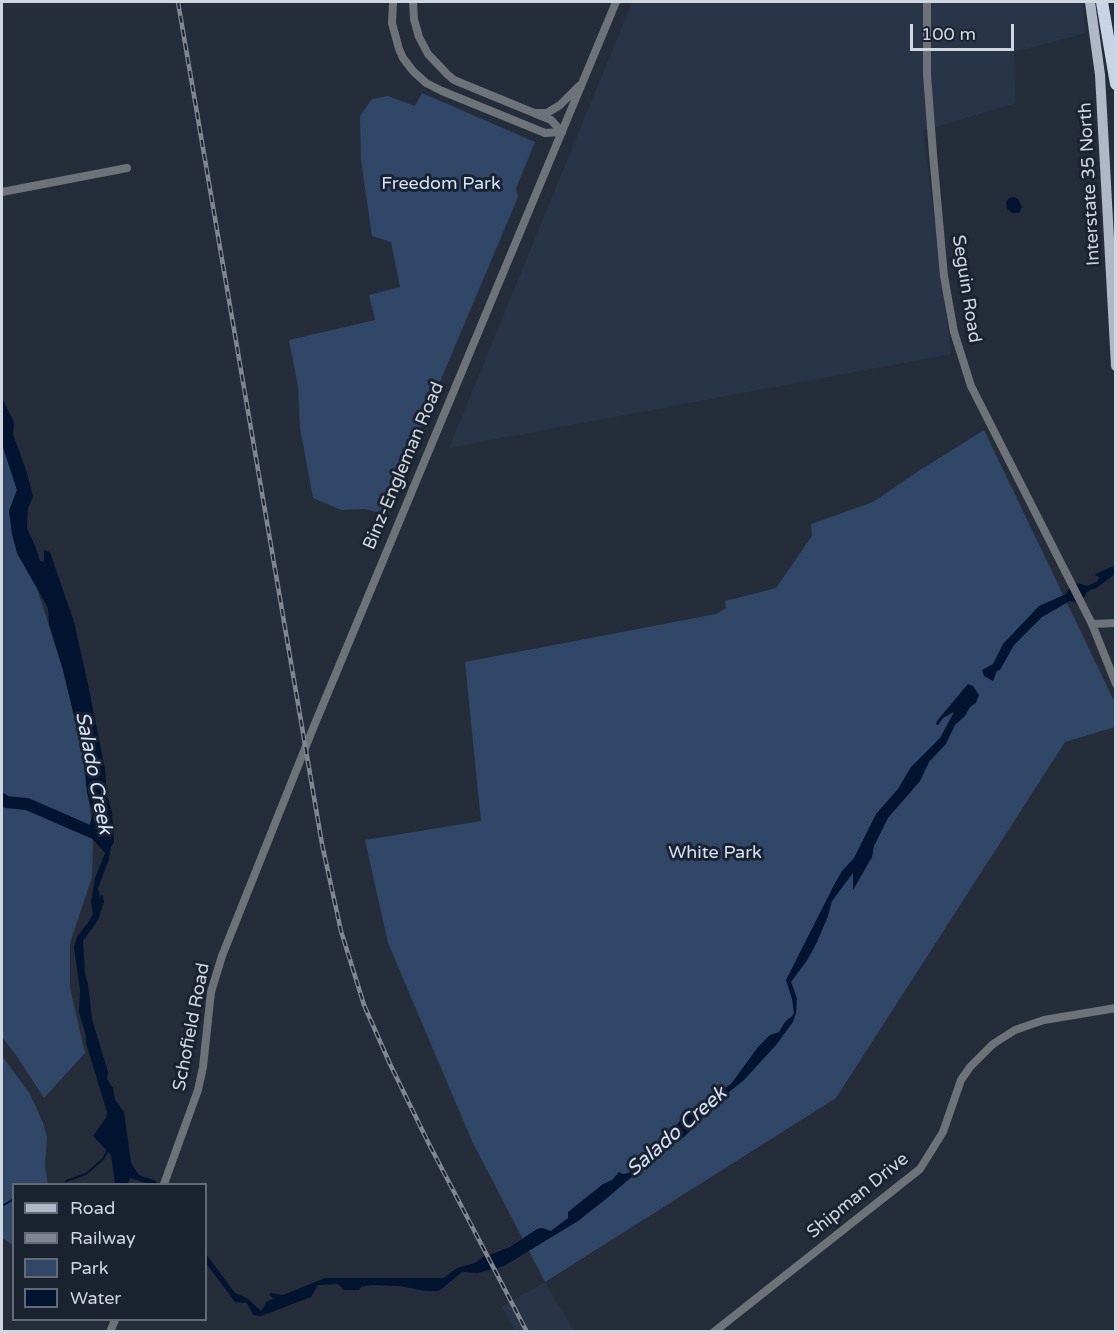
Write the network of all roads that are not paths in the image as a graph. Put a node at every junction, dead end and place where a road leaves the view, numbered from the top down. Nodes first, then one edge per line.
1 (393, 2) edge
2 (413, 2) edge
3 (616, 2) edge
4 (927, 2) edge
5 (1090, 2) edge
6 (1102, 2) edge
7 (582, 84) junction
8 (1116, 84) edge
9 (534, 113) junction
10 (562, 132) junction
11 (127, 168) dead end
12 (2, 192) edge
13 (1116, 366) edge
14 (1116, 623) edge
15 (1092, 624) junction
16 (1116, 684) edge
17 (227, 944) joint
18 (1116, 1008) edge
19 (165, 1183) edge
20 (714, 1332) edge

1 - 10 street
2 - 9 street
3 - 7 street, Binz-Engleman Road
4 - 15 street, Seguin Road
5 - 13 main road, Interstate 35 North
6 - 8 highway
7 - 9 street
7 - 10 street, Binz-Engleman Road
9 - 10 street
10 - 17 street, Binz-Engleman Road
11 - 12 street
14 - 15 street
15 - 16 street, Seguin Road
17 - 19 street, Schofield Road
18 - 20 street, Shipman Drive

